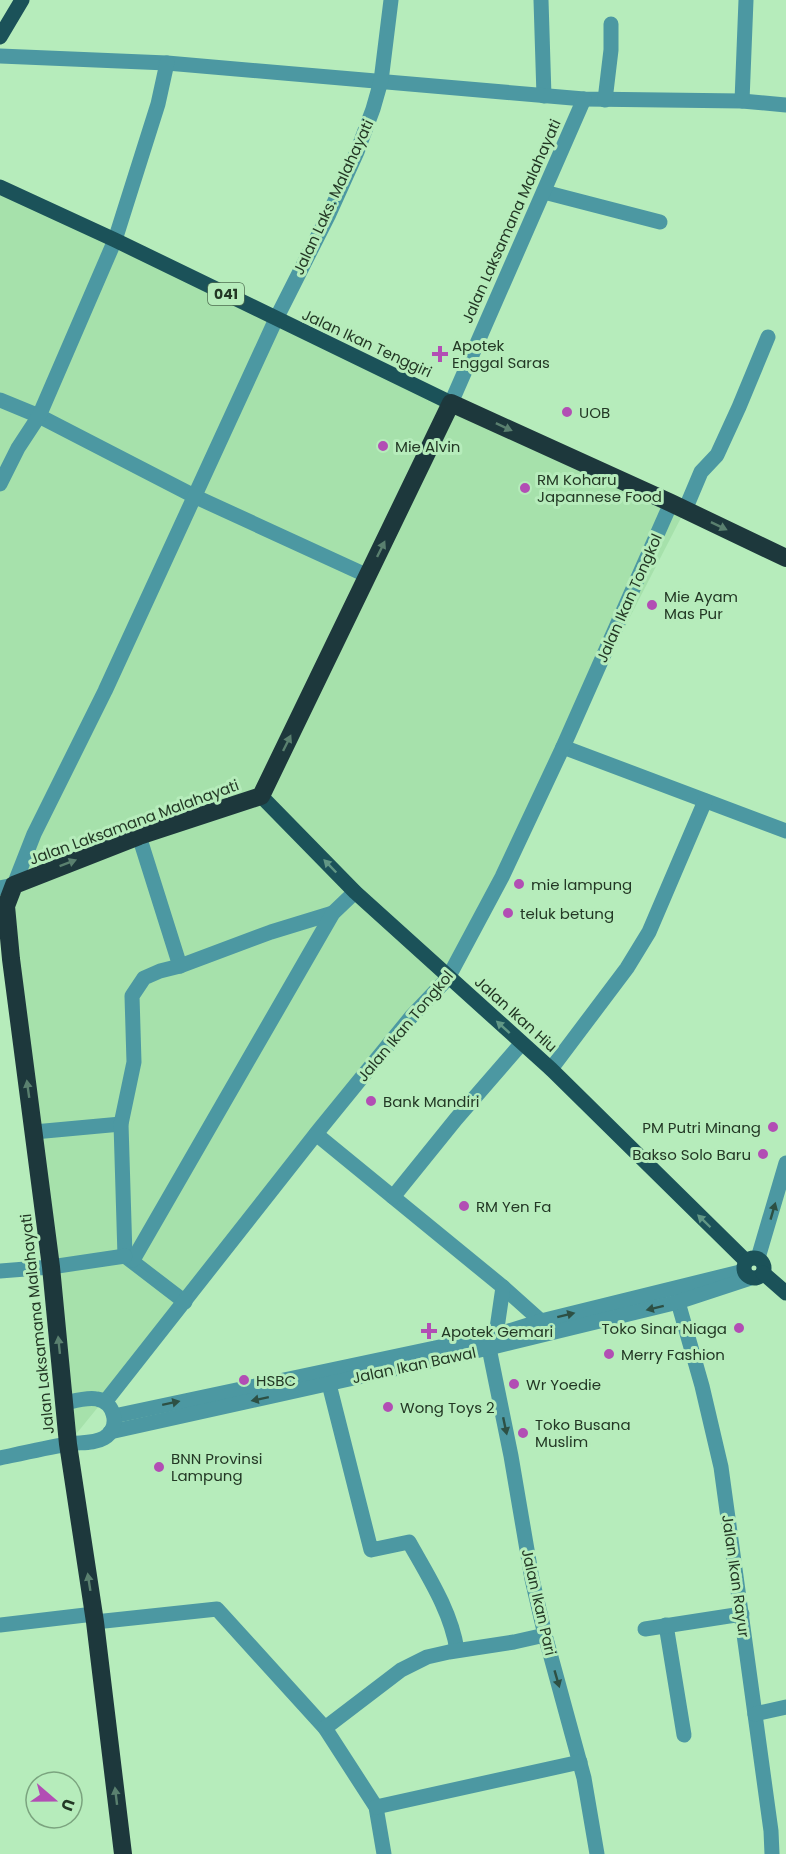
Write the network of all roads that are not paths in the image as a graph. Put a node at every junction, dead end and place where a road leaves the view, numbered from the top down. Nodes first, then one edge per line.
1 (22, 0) edge
2 (391, 0) edge
3 (541, 0) edge
4 (746, 0) edge
5 (611, 24) dead end
6 (0, 37) edge
7 (0, 56) edge
8 (167, 63) junction
9 (381, 81) junction
10 (544, 96) junction
11 (584, 99) junction
12 (605, 100) junction
13 (742, 101) junction
14 (786, 105) edge
15 (0, 187) edge
16 (544, 192) junction
17 (660, 222) dead end
18 (115, 240) junction
19 (276, 319) junction
20 (768, 337) dead end
21 (0, 400) edge
22 (451, 403) junction
23 (39, 416) junction
24 (0, 484) edge
25 (196, 497) junction
26 (678, 506) junction
27 (786, 558) edge
28 (368, 576) junction
29 (563, 747) junction
30 (261, 796) junction
31 (705, 801) junction
32 (786, 831) edge
33 (139, 836) junction
34 (7, 887) edge
35 (355, 892) junction
36 (333, 913) junction
37 (180, 966) junction
38 (448, 978) junction
39 (521, 1044) junction
40 (551, 1069) junction
41 (121, 1124) junction
42 (34, 1132) junction
43 (316, 1134) junction
44 (786, 1163) edge
45 (393, 1197) junction
46 (129, 1258) junction
47 (51, 1267) junction
48 (752, 1268) junction
49 (0, 1271) edge
50 (503, 1287) junction
51 (786, 1293) edge
52 (185, 1302) junction
53 (678, 1302) junction
54 (541, 1321) junction
55 (492, 1341) junction
56 (329, 1384) junction
57 (105, 1402) junction
58 (65, 1403) junction
59 (114, 1416) junction
60 (110, 1432) junction
61 (68, 1444) junction
62 (0, 1458) edge
63 (742, 1614) junction
64 (95, 1618) junction
65 (0, 1625) edge
66 (666, 1625) junction
67 (645, 1629) dead end
68 (545, 1635) junction
69 (457, 1650) junction
70 (786, 1707) edge
71 (755, 1714) junction
72 (325, 1728) junction
73 (684, 1735) dead end
74 (580, 1762) junction
75 (376, 1807) junction
76 (123, 1854) edge
77 (384, 1854) edge
78 (597, 1854) edge
79 (772, 1854) edge

1 - 6 main road
2 - 9 street, Jalan Laks. Malahayati
3 - 10 street
4 - 13 street
5 - 12 street
7 - 8 street
8 - 9 street
8 - 18 street
9 - 10 street
9 - 19 street, Jalan Laks. Malahayati
10 - 11 street
11 - 12 street
11 - 16 street, Jalan Laksamana Malahayati
12 - 13 street
13 - 14 street
15 - 18 main road, Jalan Ikan Tenggiri / 041
16 - 17 street
16 - 22 street, Jalan Laksamana Malahayati
18 - 19 main road, Jalan Ikan Tenggiri / 041
18 - 23 street
19 - 22 main road, Jalan Ikan Tenggiri / 041
19 - 25 street, Jalan Laks. Malahayati
20 - 26 street, Jalan Ikan Tongkol
21 - 23 street
22 -> 26 highway, Jalan Ikan Tenggiri
28 -> 22 highway, Jalan Laksamana Malahayati
23 - 24 street
23 - 25 street
25 - 28 street
25 - 34 street, Jalan Laks. Malahayati
26 -> 27 highway, Jalan Ikan Tenggiri
26 - 29 street, Jalan Ikan Tongkol
30 -> 28 highway, Jalan Laksamana Malahayati
29 - 31 street
29 - 38 street, Jalan Ikan Tongkol
30 - 33 highway, Jalan Laksamana Malahayati
35 -> 30 main road, Jalan Ikan Hiu
31 - 32 street
31 - 40 street
34 -> 33 highway, Jalan Laksamana Malahayati
33 - 37 street
42 -> 34 highway, Jalan Laksamana Malahayati
35 - 36 street
35 - 38 main road, Jalan Ikan Hiu
36 - 37 street
36 - 46 street
37 - 41 street
39 -> 38 main road, Jalan Ikan Hiu
38 - 43 street, Jalan Ikan Tongkol
39 - 40 main road, Jalan Ikan Hiu
39 - 45 street
48 -> 40 main road, Jalan Ikan Hiu
41 - 42 street
41 - 46 street
42 - 47 highway, Jalan Laksamana Malahayati
43 - 45 street
43 - 52 street, Jalan Ikan Tongkol
48 -> 44 street
45 - 50 street
46 - 47 street
46 - 52 street
47 - 49 street
58 -> 47 highway, Jalan Laksamana Malahayati
48 - 51 main road, Jalan Ikan Hiu
48 - 53 street, Jalan Ikan Bawal
54 -> 48 street, Jalan Ikan Bawal
50 - 54 street
50 - 55 street
52 - 57 street, Jalan Ikan Tongkol
53 -> 55 street, Jalan Ikan Bawal
53 - 63 street, Jalan Ikan Rayur
54 - 55 street, Jalan Ikan Bawal
55 - 56 street, Jalan Ikan Bawal
59 -> 55 street, Jalan Ikan Bawal
55 -> 68 street, Jalan Ikan Pari
56 -> 60 street, Jalan Ikan Bawal
56 - 69 street
57 - 58 street
57 - 59 street
58 - 61 highway, Jalan Laksamana Malahayati
59 - 60 street
60 - 61 street, Jalan Ikan Bawal
61 - 62 street, Jalan Ikan Bawal
64 -> 61 highway, Jalan Laksamana Malahayati
63 - 66 street
63 - 71 street, Jalan Ikan Rayur
64 - 65 street
64 - 72 street
76 -> 64 highway, Jalan Laksamana Malahayati
66 - 67 street
66 - 73 street
68 - 69 street
68 -> 74 street, Jalan Ikan Pari
69 - 72 street
70 - 71 street
71 - 79 street, Jalan Ikan Rayur
72 - 75 street
74 - 75 street
74 - 78 street, Jalan Ikan Pari
75 - 77 street

